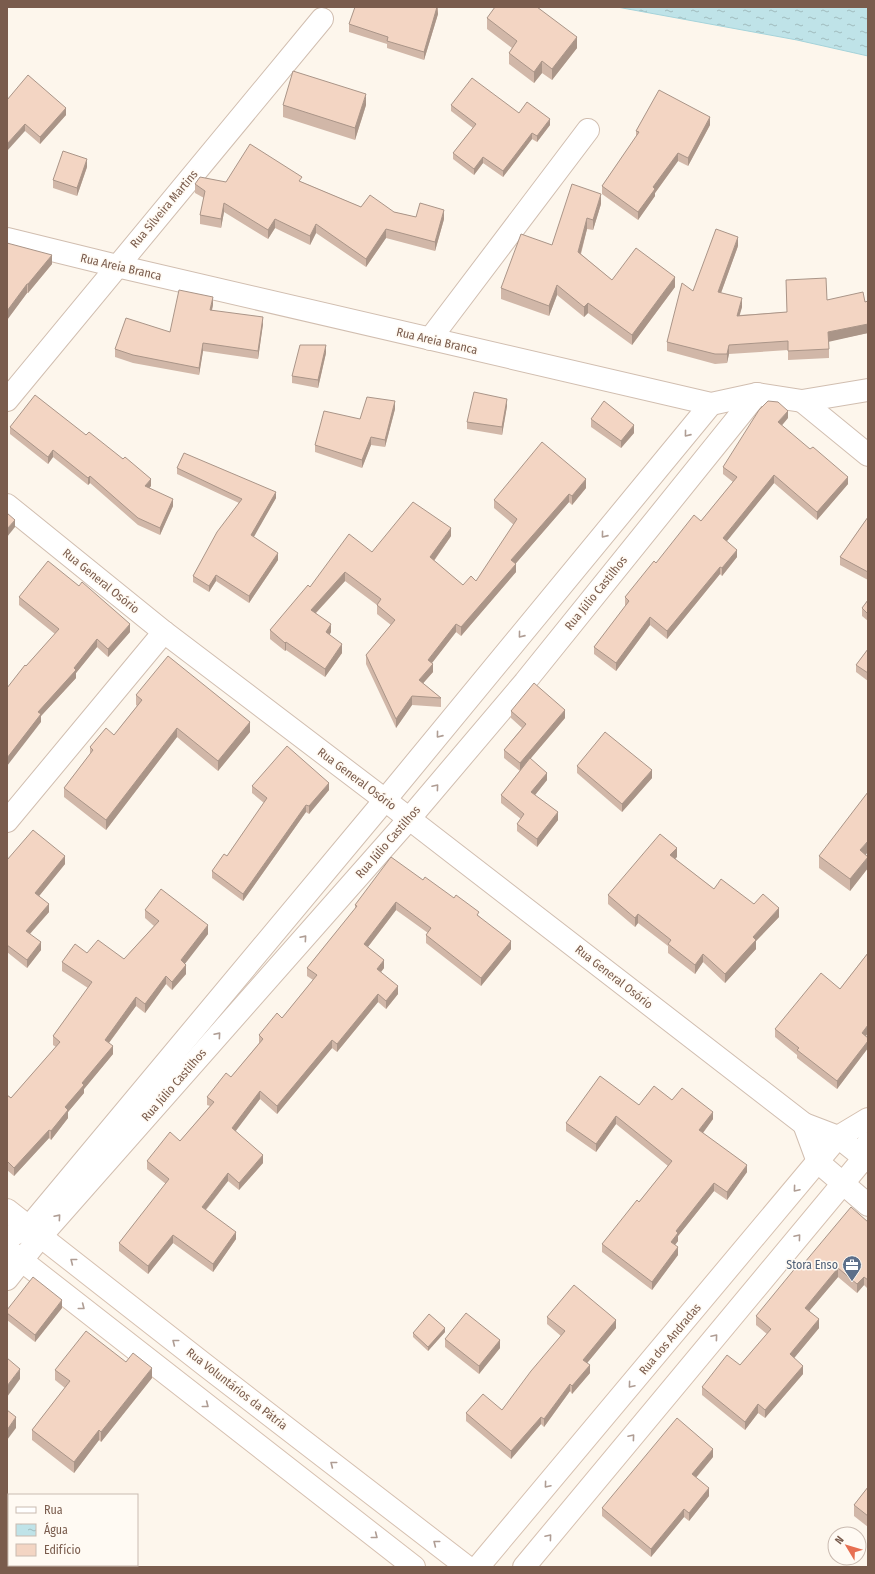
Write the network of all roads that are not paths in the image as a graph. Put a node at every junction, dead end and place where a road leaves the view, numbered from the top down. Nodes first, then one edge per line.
1 (322, 19) dead end
2 (588, 130) dead end
3 (7, 239) edge
4 (117, 266) junction
5 (430, 339) junction
6 (868, 390) edge
7 (757, 394) junction
8 (7, 400) edge
9 (802, 401) junction
10 (711, 404) junction
11 (868, 455) edge
12 (7, 505) edge
13 (164, 632) junction
14 (500, 661) junction
15 (525, 682) junction
16 (385, 800) junction
17 (409, 819) junction
18 (7, 821) edge
19 (868, 1119) edge
20 (804, 1124) junction
21 (838, 1137) junction
22 (867, 1154) edge
23 (818, 1162) junction
24 (842, 1183) junction
25 (868, 1205) edge
26 (7, 1210) edge
27 (35, 1232) junction
28 (7, 1238) edge
29 (14, 1254) edge
30 (7, 1279) edge
31 (707, 1295) junction
32 (733, 1314) junction
33 (205, 1365) junction
34 (187, 1390) junction
35 (367, 1490) junction
36 (349, 1516) junction
37 (414, 1567) edge
38 (467, 1567) edge
39 (478, 1567) edge
40 (524, 1567) edge

1 - 4 street, Rua Silveira Martins
2 - 5 street
3 - 4 street, Rua Areia Branca
4 - 5 street, Rua Areia Branca
4 - 8 street, Rua Silveira Martins
5 - 10 street, Rua Areia Branca
6 - 9 street, Rua Areia Branca
7 - 9 street, Rua Areia Branca
7 - 10 street, Rua Areia Branca
7 - 15 street, Rua Júlio Castilhos
9 - 11 street
10 -> 14 street, Rua Júlio Castilhos
12 - 13 street, Rua General Osório
13 - 16 street, Rua General Osório
13 - 18 street
14 - 15 street
14 -> 16 street, Rua Júlio Castilhos
17 -> 15 street, Rua Júlio Castilhos
16 - 17 street, Rua General Osório
16 - 27 street, Rua Júlio Castilhos
17 - 20 street, Rua General Osório
27 -> 17 street, Rua Júlio Castilhos
19 - 21 street, Rua dos Andradas
20 - 21 street, Rua General Osório
20 - 23 street
21 - 22 street, Rua General Osório
21 - 23 street, Rua dos Andradas
22 - 24 street
23 - 24 street
23 -> 31 street, Rua dos Andradas
24 - 25 street
32 -> 24 street
26 - 27 street, Rua Voluntários da Pátria
27 - 28 street, Rua Júlio Castilhos
27 - 29 street, Rua Júlio Castilhos
33 -> 27 street, Rua Voluntários da Pátria
29 - 30 street, Rua Júlio Castilhos
29 -> 34 street
31 - 32 street
31 -> 39 street, Rua dos Andradas
40 -> 32 street
33 - 34 street
35 -> 33 street, Rua Voluntários da Pátria
34 -> 36 street
35 - 36 street
38 -> 35 street, Rua Voluntários da Pátria
36 -> 37 street

